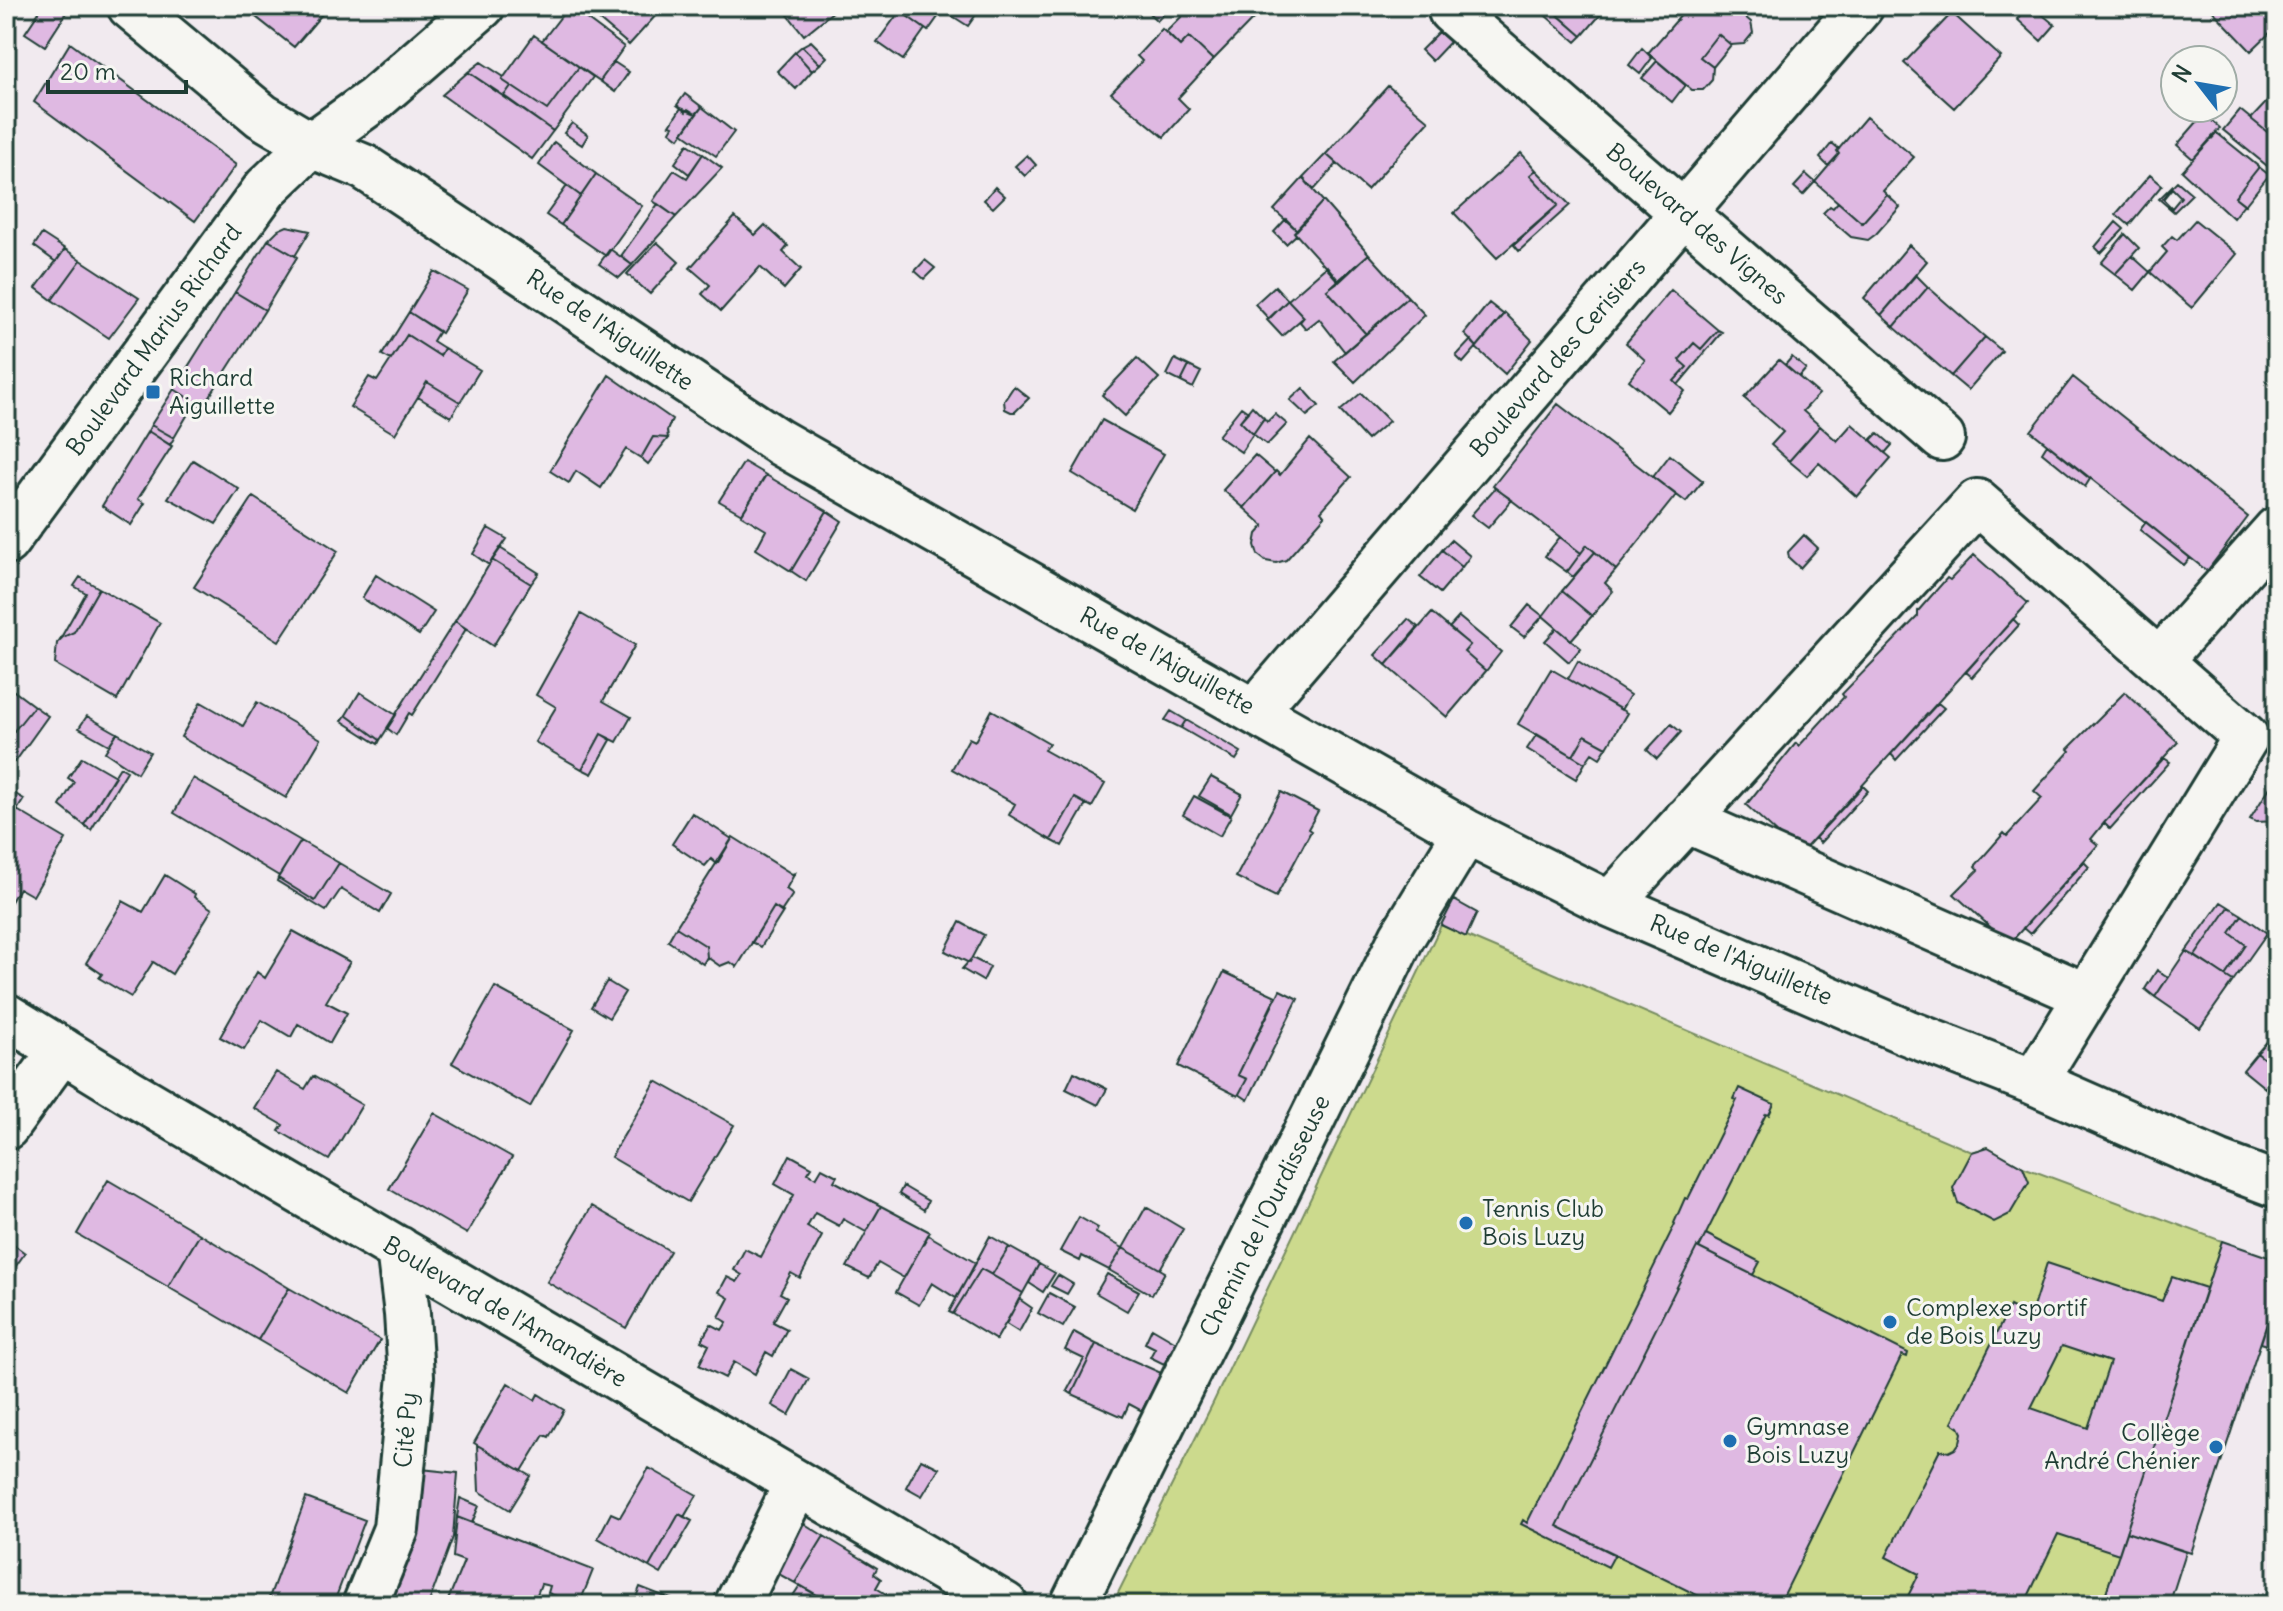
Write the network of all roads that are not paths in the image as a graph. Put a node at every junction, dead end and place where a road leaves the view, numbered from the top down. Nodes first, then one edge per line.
1 (130, 6) edge
2 (482, 6) edge
3 (1861, 6) edge
4 (1451, 11) dead end
5 (311, 145) junction
6 (1684, 211) junction
7 (1942, 438) dead end
8 (2277, 529) edge
9 (6, 542) edge
10 (2159, 661) junction
11 (1255, 711) junction
12 (1686, 820) junction
13 (1466, 832) junction
14 (1610, 904) junction
15 (2087, 996) junction
16 (6, 1016) edge
17 (62, 1050) junction
18 (2034, 1082) junction
19 (6, 1127) edge
20 (2277, 1185) edge
21 (399, 1249) junction
22 (797, 1483) junction
23 (365, 1605) edge
24 (737, 1605) edge
25 (1005, 1605) edge
26 (1073, 1605) edge

1 - 5 street, Rue de l'Aiguillette
2 - 5 street, Boulevard Marius Richard
3 - 6 street, Boulevard des Cerisiers
4 - 6 street, Boulevard des Vignes
5 - 9 street, Boulevard Marius Richard
5 - 11 street, Rue de l'Aiguillette
6 - 7 street, Boulevard des Vignes
6 - 11 street, Boulevard des Cerisiers
8 - 10 street
10 - 12 street
10 - 15 street
11 - 13 street, Rue de l'Aiguillette
12 - 14 street
12 - 15 street
13 - 14 street, Rue de l'Aiguillette
13 - 26 street, Chemin de l'Ourdisseuse
14 - 18 street, Rue de l'Aiguillette
15 - 18 street
16 - 17 street, Boulevard de l'Amandière
17 - 19 street
17 - 21 street, Boulevard de l'Amandière
18 - 20 street, Rue de l'Aiguillette
21 - 22 street, Boulevard de l'Amandière
21 - 23 street, Cité Py
22 - 24 street
22 - 25 street, Boulevard de l'Amandière

